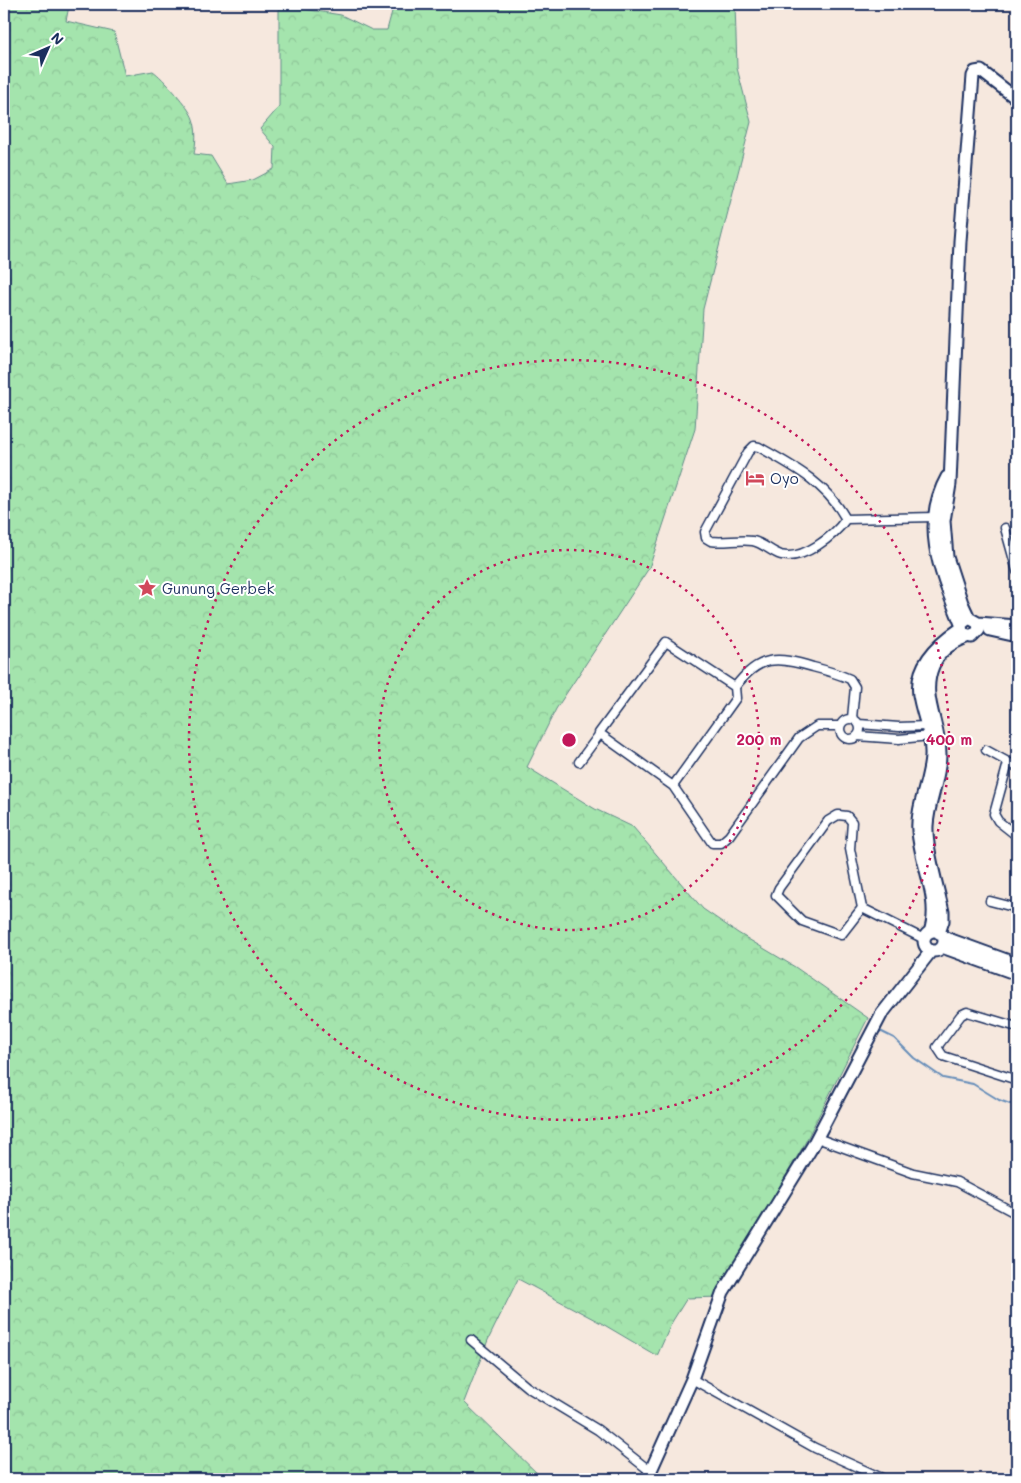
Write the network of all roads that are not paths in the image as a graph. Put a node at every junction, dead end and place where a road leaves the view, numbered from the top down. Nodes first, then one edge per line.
1 (1017, 99) edge
2 (947, 487) junction
3 (935, 517) junction
4 (846, 519) junction
5 (1005, 528) dead end
6 (1017, 571) edge
7 (948, 579) junction
8 (1017, 626) edge
9 (969, 627) junction
10 (1017, 636) edge
11 (735, 687) junction
12 (923, 691) junction
13 (852, 718) junction
14 (859, 724) junction
15 (840, 726) junction
16 (928, 731) junction
17 (599, 735) junction
18 (857, 736) junction
19 (986, 750) dead end
20 (579, 762) dead end
21 (1008, 763) junction
22 (1017, 767) edge
23 (673, 786) junction
24 (1017, 836) edge
25 (990, 901) dead end
26 (862, 908) junction
27 (1017, 908) edge
28 (933, 941) junction
29 (1017, 964) edge
30 (1017, 974) edge
31 (1017, 1028) edge
32 (1017, 1080) edge
33 (815, 1141) junction
34 (1017, 1214) edge
35 (470, 1340) dead end
36 (692, 1379) junction
37 (649, 1475) edge
38 (884, 1479) edge

1 - 2 street
2 - 3 street
2 - 7 street
3 - 4 street
3 - 7 street
4 - 4 street
5 - 6 street
7 - 9 street
8 - 9 street
9 - 10 street
9 - 12 street
11 - 13 street
11 - 17 street
11 - 23 street
12 - 16 street
12 - 28 street
13 - 14 street
13 - 15 street
14 - 16 street
14 - 18 street
15 - 18 street
15 - 23 street
16 - 18 street
16 - 28 street
17 - 20 street
17 - 23 street
19 - 21 street
21 - 22 street
21 - 24 street
25 - 27 street
26 - 26 street
26 - 28 street
28 - 29 street
28 - 30 street
28 - 33 street
31 - 32 street
33 - 34 street
33 - 36 street
35 - 37 street
36 - 37 street
36 - 38 street

